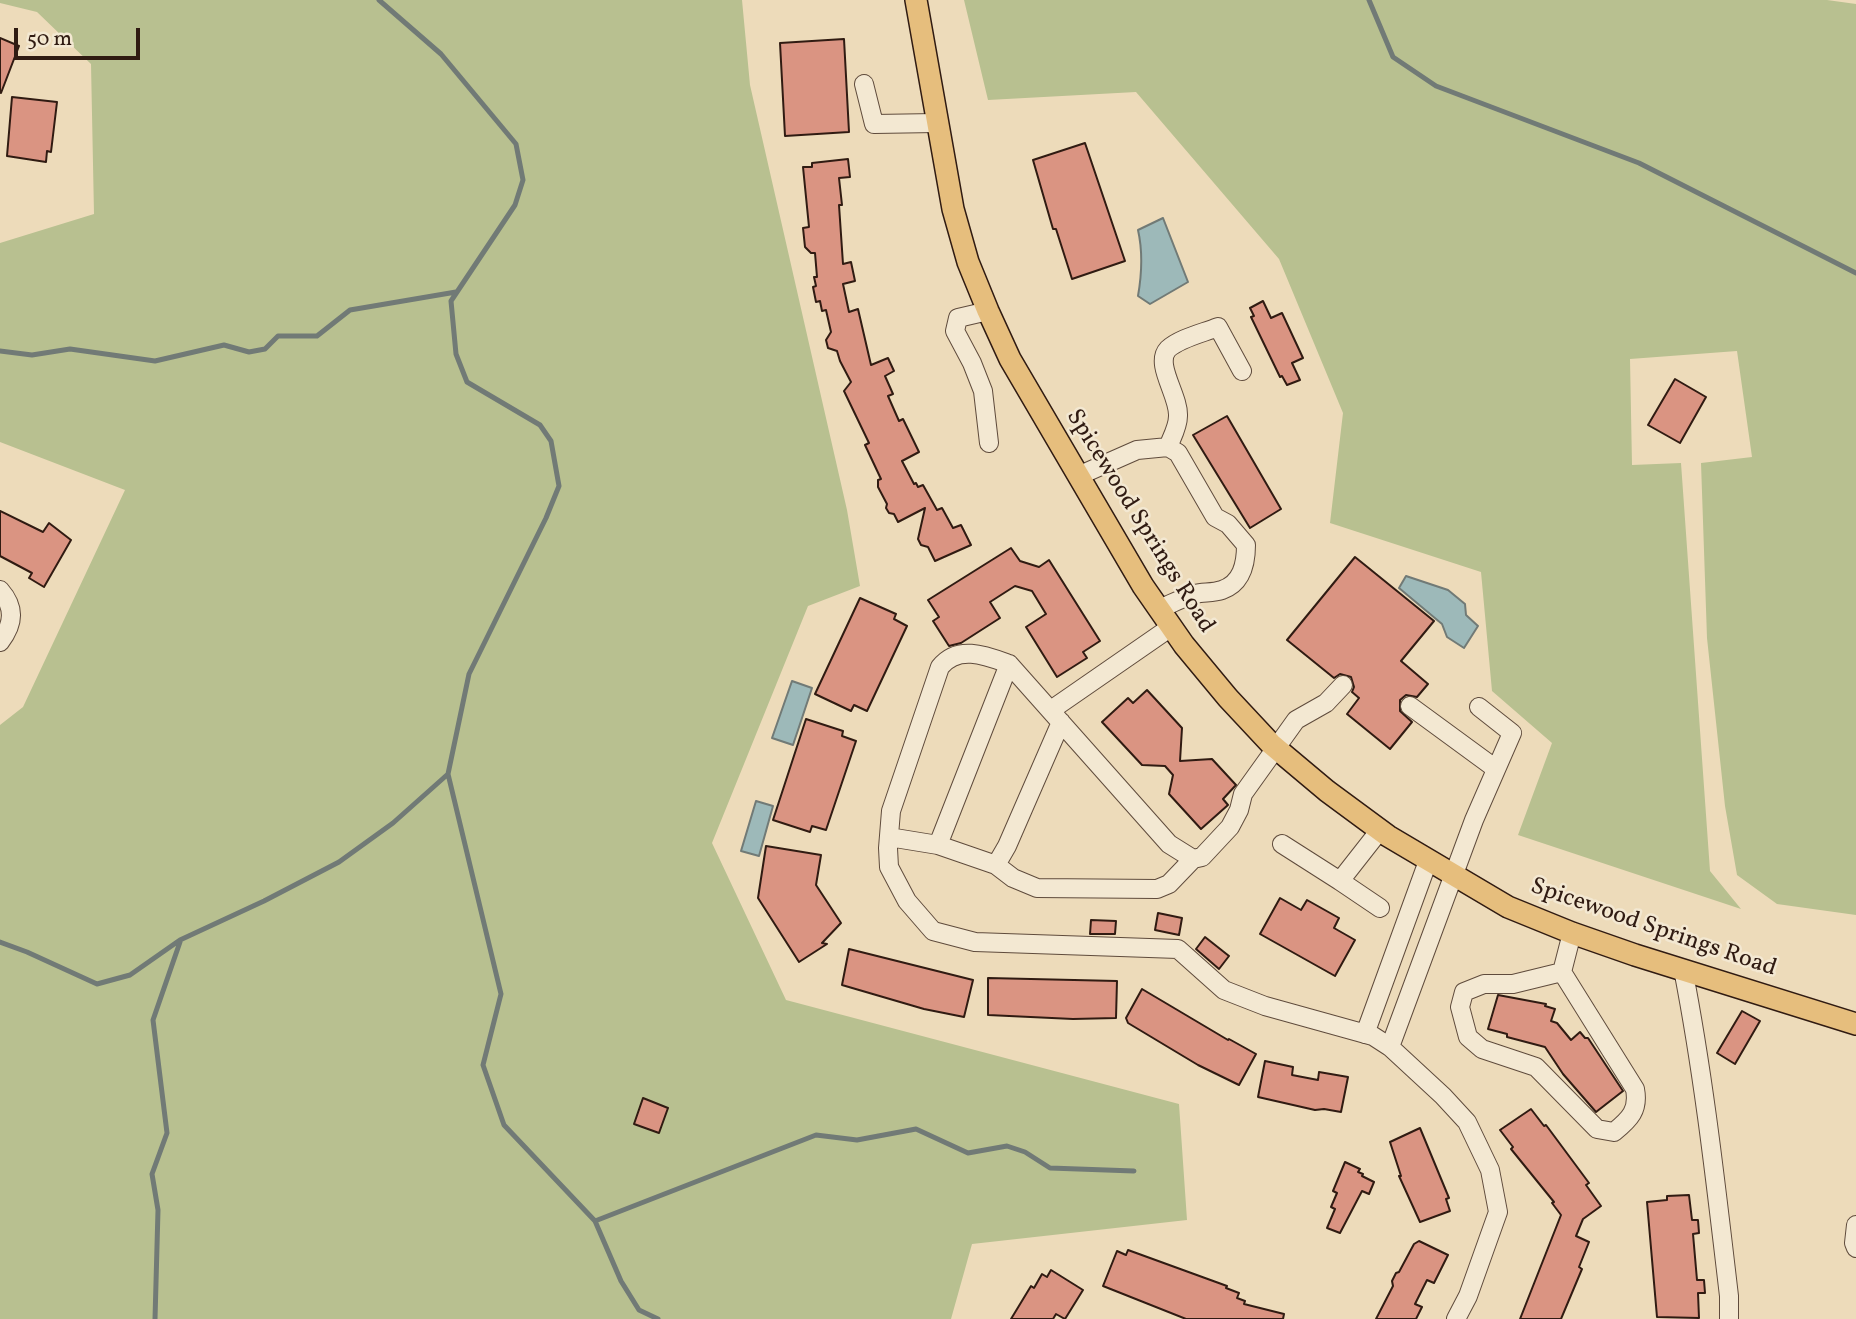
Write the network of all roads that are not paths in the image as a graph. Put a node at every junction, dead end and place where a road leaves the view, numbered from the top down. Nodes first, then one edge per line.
1 (916, 0) edge
2 (864, 84) dead end
3 (936, 123) junction
4 (988, 311) junction
5 (1242, 371) dead end
6 (989, 443) dead end
7 (1168, 447) junction
8 (1078, 476) junction
9 (0, 590) edge
10 (1159, 609) junction
11 (1171, 627) junction
12 (0, 642) edge
13 (1009, 664) junction
14 (1343, 685) dead end
15 (1410, 706) dead end
16 (1479, 707) dead end
17 (1056, 716) junction
18 (1275, 747) junction
19 (1496, 769) junction
20 (1380, 830) junction
21 (889, 837) junction
22 (1282, 844) dead end
23 (938, 845) junction
24 (1193, 859) junction
25 (1429, 861) junction
26 (996, 865) junction
27 (1453, 875) junction
28 (1340, 881) junction
29 (1380, 908) dead end
30 (1572, 933) junction
31 (1683, 969) junction
32 (1562, 972) junction
33 (1856, 1024) edge
34 (1365, 1034) junction
35 (1390, 1047) junction
36 (1856, 1224) edge
37 (1856, 1248) edge
38 (1456, 1319) edge
39 (1729, 1319) edge

1 - 3 main road, Spicewood Springs Road
2 - 3 street
3 - 4 main road, Spicewood Springs Road
4 - 6 street
4 - 8 main road, Spicewood Springs Road
5 - 7 street
7 - 8 street
7 - 10 street
8 - 10 main road, Spicewood Springs Road
9 - 12 street
10 - 11 main road, Spicewood Springs Road
11 - 17 street
11 - 18 main road, Spicewood Springs Road
13 - 17 street
13 - 21 street
13 - 23 street
14 - 18 street
15 - 19 street
16 - 19 street
17 - 24 street
17 - 26 street
18 - 20 main road, Spicewood Springs Road
18 - 24 street
19 - 27 street
20 - 25 main road, Spicewood Springs Road
20 - 28 street
21 - 23 street
21 - 34 street
22 - 28 street
23 - 26 street
24 - 26 street
25 - 27 main road, Spicewood Springs Road
25 - 34 street
27 - 30 main road, Spicewood Springs Road
27 - 35 street
28 - 29 street
30 - 31 main road, Spicewood Springs Road
30 - 32 street
31 - 33 main road, Spicewood Springs Road
31 - 39 street
32 - 32 street
34 - 35 street
35 - 38 street
36 - 37 street

